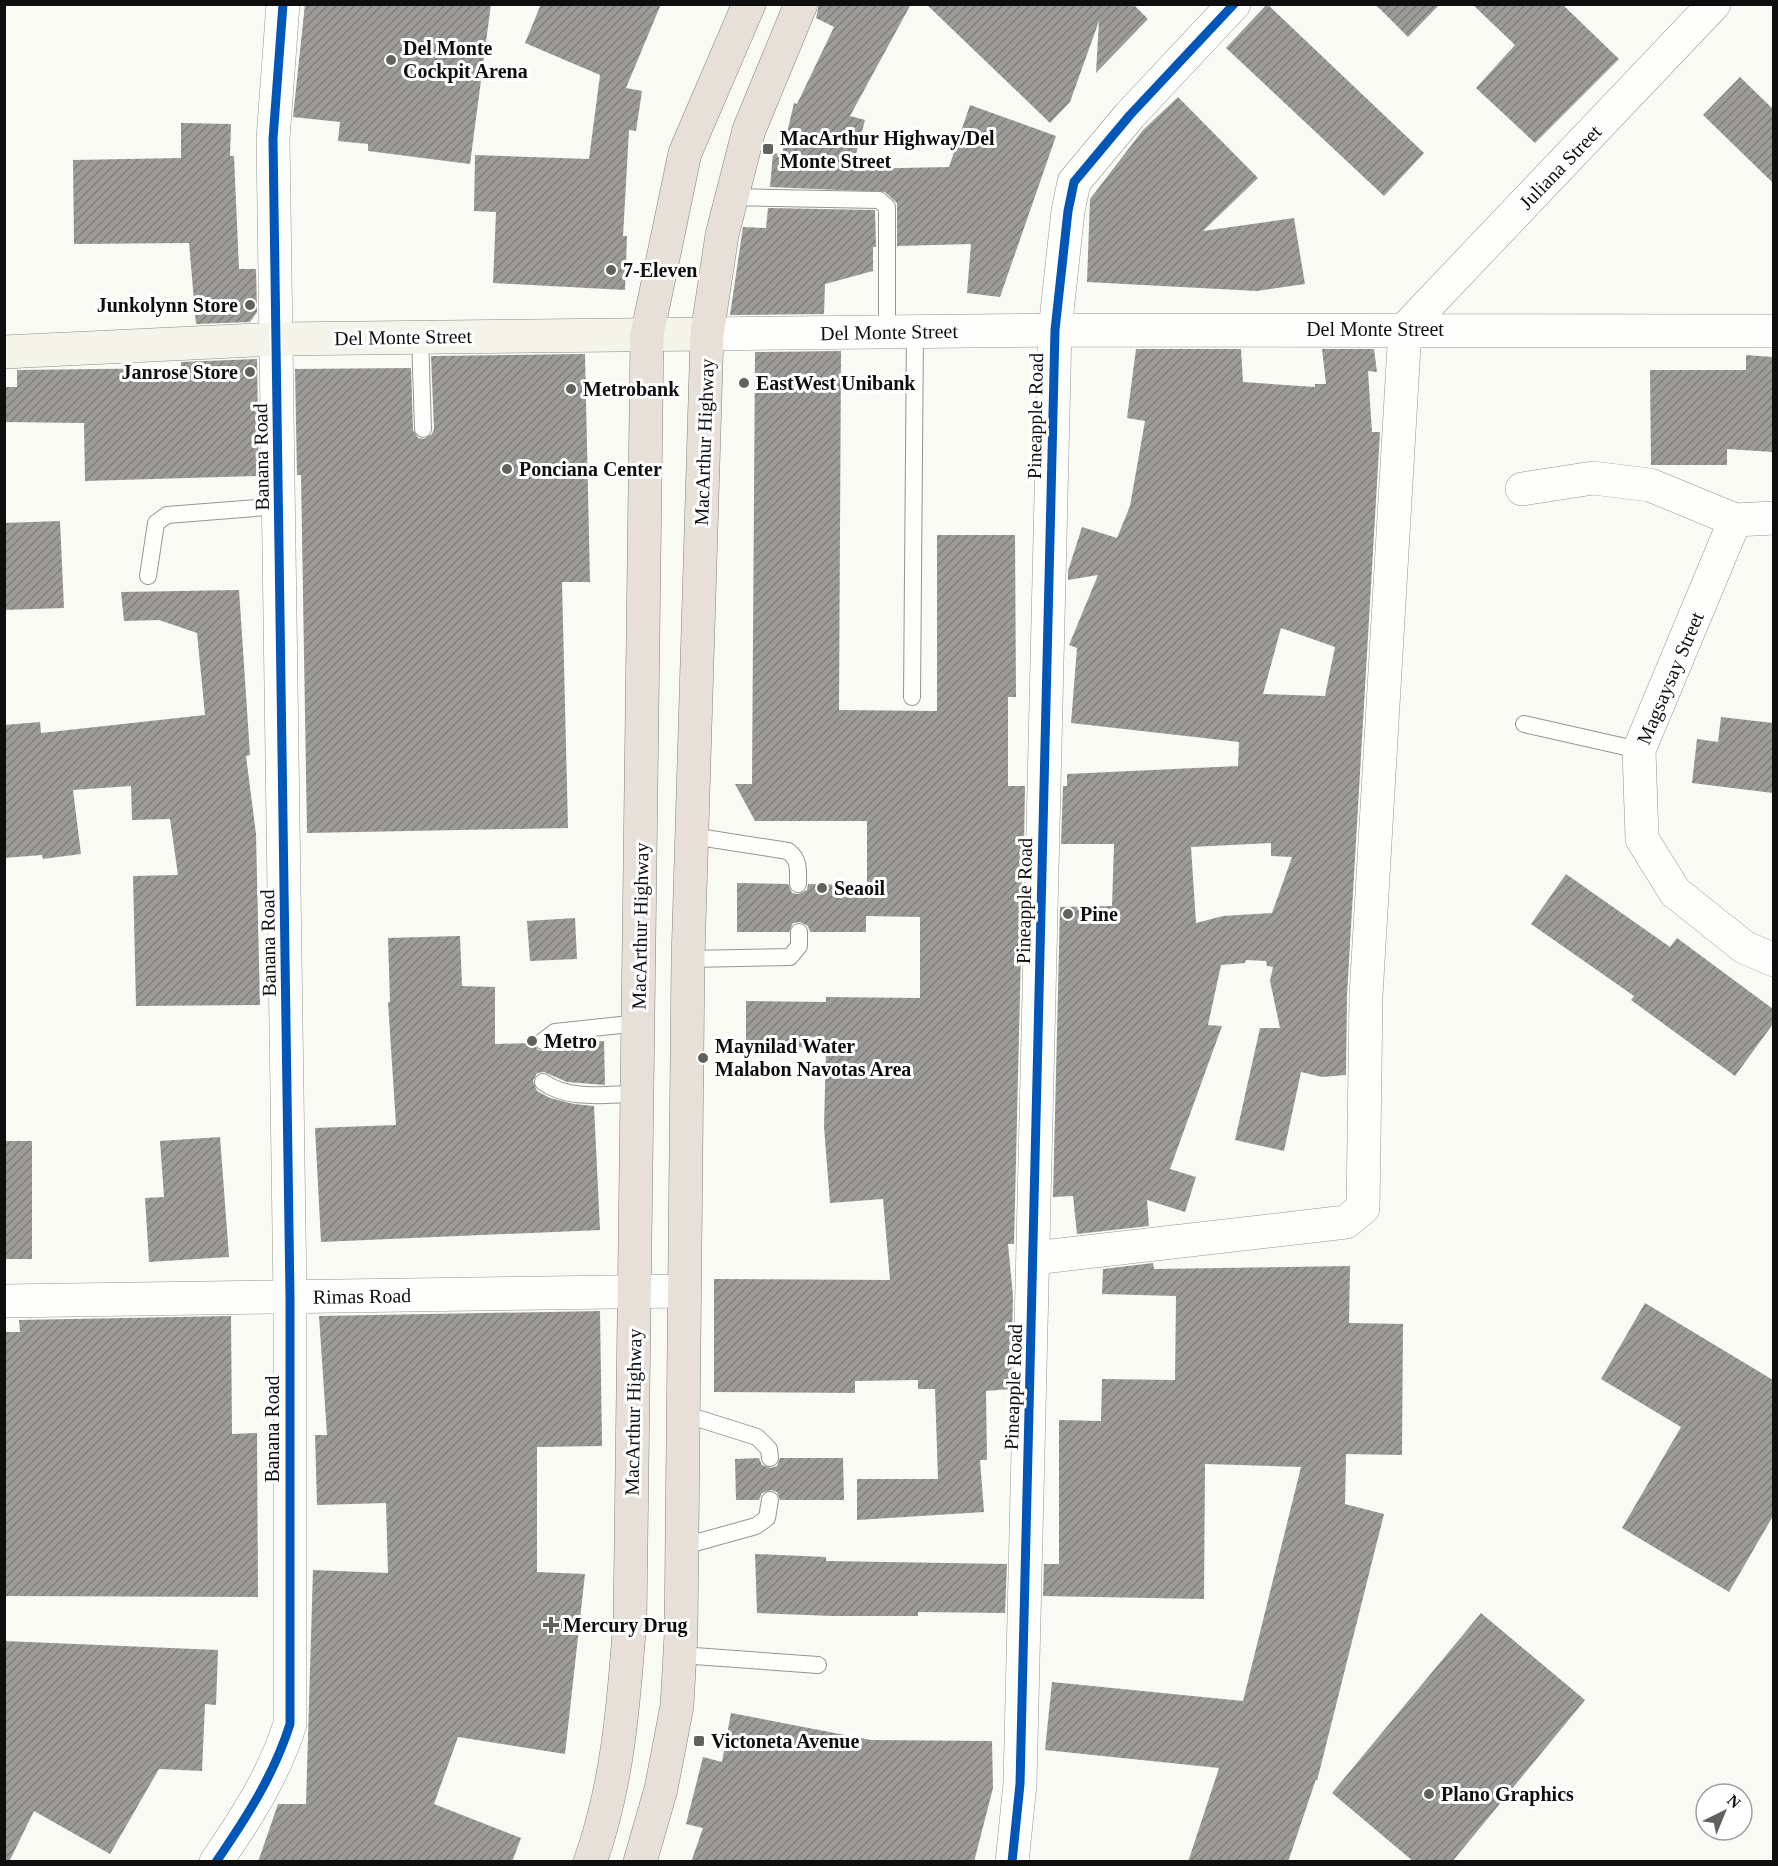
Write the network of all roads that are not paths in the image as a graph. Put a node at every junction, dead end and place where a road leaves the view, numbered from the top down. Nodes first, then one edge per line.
1 (283, 4) edge
2 (749, 4) edge
3 (801, 4) edge
4 (1234, 4) edge
5 (1714, 4) edge
6 (731, 196) junction
7 (1405, 329) junction
8 (1055, 330) junction
9 (1773, 331) edge
10 (901, 332) junction
11 (707, 334) junction
12 (647, 335) junction
13 (420, 337) junction
14 (278, 339) junction
15 (4, 352) edge
16 (423, 429) dead end
17 (1522, 489) dead end
18 (280, 506) junction
19 (1773, 518) edge
20 (1735, 520) junction
21 (148, 576) dead end
22 (912, 697) dead end
23 (1524, 724) dead end
24 (1639, 750) junction
25 (692, 836) junction
26 (798, 884) dead end
27 (799, 932) dead end
28 (688, 960) junction
29 (1773, 960) edge
30 (639, 1023) junction
31 (543, 1041) dead end
32 (543, 1083) dead end
33 (638, 1094) junction
34 (1034, 1258) junction
35 (684, 1291) junction
36 (635, 1292) junction
37 (290, 1297) junction
38 (4, 1301) edge
39 (684, 1414) junction
40 (770, 1458) dead end
41 (770, 1500) dead end
42 (684, 1546) junction
43 (680, 1655) junction
44 (818, 1665) dead end
45 (216, 1862) edge
46 (590, 1862) edge
47 (640, 1862) edge
48 (1012, 1862) edge

1 - 14 street, Banana Road
2 - 12 highway, MacArthur Highway
3 - 6 highway, MacArthur Highway
4 - 8 street, Pineapple Road
5 - 7 street, Juliana Street
6 - 10 lane
6 - 11 highway, MacArthur Highway
7 - 8 street, Del Monte Street
7 - 9 street, Del Monte Street
7 - 34 street
8 - 10 street, Del Monte Street
8 - 34 street, Pineapple Road
10 - 11 street, Del Monte Street
10 - 22 lane
11 - 12 street, Del Monte Street
11 - 25 highway, MacArthur Highway
12 - 13 street, Del Monte Street
12 - 30 highway, MacArthur Highway
13 - 14 street, Del Monte Street
13 - 16 lane
14 - 15 street, Del Monte Street
14 - 18 street, Banana Road
17 - 20 street
18 - 21 lane
18 - 37 street, Banana Road
19 - 20 street
20 - 24 street, Magsaysay Street
23 - 24 lane
24 - 29 street, Magsaysay Street
25 - 26 lane
25 - 28 highway, MacArthur Highway
27 - 28 lane
28 - 35 highway, MacArthur Highway
30 - 31 lane
30 - 33 highway, MacArthur Highway
32 - 33 lane
33 - 36 highway, MacArthur Highway
34 - 48 street, Pineapple Road
35 - 36 street, Rimas Road
35 - 39 highway, MacArthur Highway
36 - 37 street, Rimas Road
36 - 46 highway, MacArthur Highway
37 - 38 street, Rimas Road
37 - 45 street, Banana Road
39 - 40 lane
39 - 42 highway, MacArthur Highway
41 - 42 lane
42 - 43 highway, MacArthur Highway
43 - 44 lane
43 - 47 highway, MacArthur Highway

